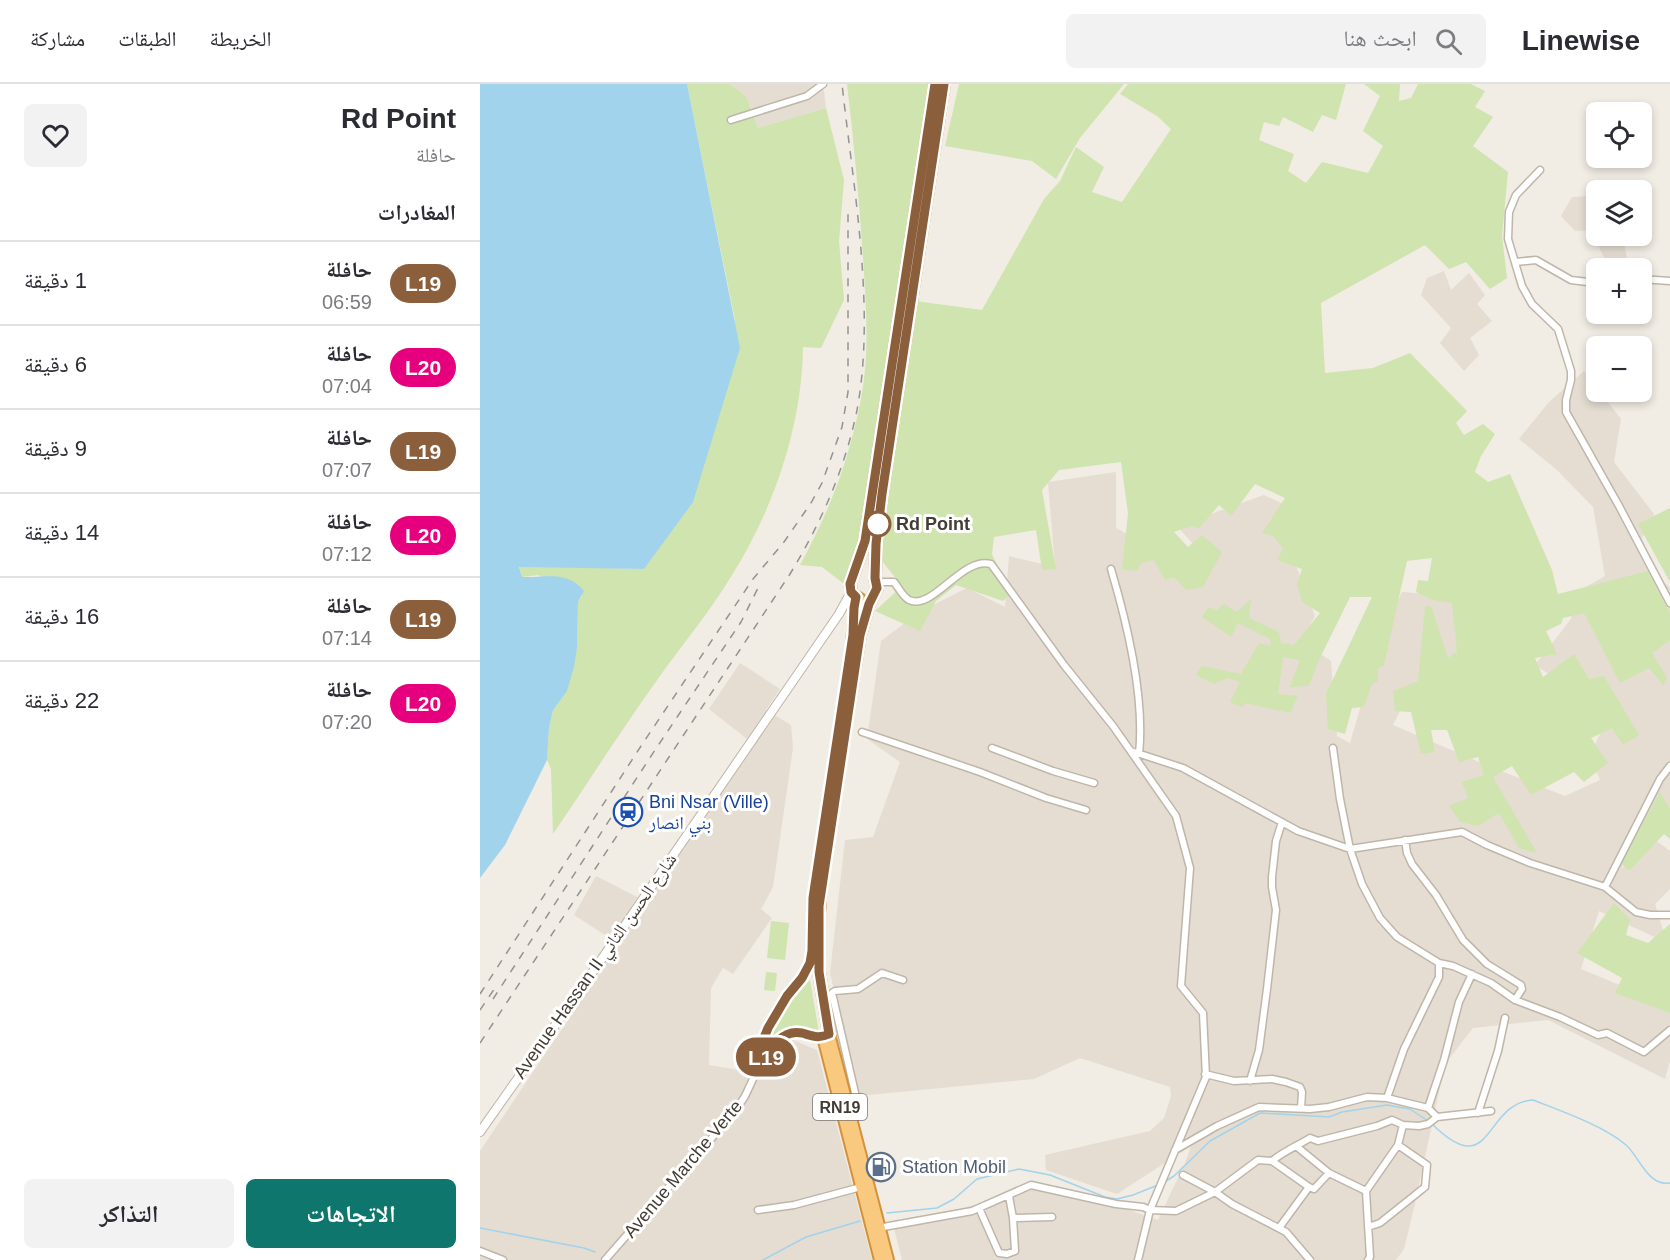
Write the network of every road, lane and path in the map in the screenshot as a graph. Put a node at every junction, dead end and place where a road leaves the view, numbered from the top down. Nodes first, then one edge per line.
1 (823, 84) edge
2 (935, 84) edge
3 (944, 84) edge
4 (731, 120) dead end
5 (1540, 170) dead end
6 (1515, 262) junction
7 (1652, 280) edge
8 (1670, 281) edge
9 (1586, 282) edge
10 (1111, 569) dead end
11 (854, 576) junction
12 (876, 580) junction
13 (854, 595) junction
14 (874, 595) junction
15 (1670, 603) edge
16 (862, 732) dead end
17 (992, 748) dead end
18 (1333, 748) dead end
19 (1131, 750) junction
20 (1140, 753) junction
21 (1137, 760) junction
22 (1670, 766) edge
23 (1094, 783) dead end
24 (1086, 810) dead end
25 (1282, 822) junction
26 (1405, 840) junction
27 (1350, 849) junction
28 (1605, 888) junction
29 (1670, 915) edge
30 (1439, 963) junction
31 (811, 975) junction
32 (1472, 975) junction
33 (903, 980) dead end
34 (1515, 1000) junction
35 (832, 1018) junction
36 (1505, 1018) dead end
37 (1670, 1030) edge
38 (826, 1035) junction
39 (809, 1036) junction
40 (827, 1059) junction
41 (755, 1073) junction
42 (1205, 1074) junction
43 (1250, 1081) junction
44 (1387, 1098) junction
45 (847, 1101) junction
46 (1301, 1108) junction
47 (1428, 1108) junction
48 (1491, 1111) dead end
49 (1478, 1113) junction
50 (1433, 1120) junction
51 (1403, 1125) junction
52 (480, 1132) edge
53 (1398, 1144) junction
54 (1296, 1146) junction
55 (1174, 1150) junction
56 (1272, 1161) junction
57 (1329, 1173) junction
58 (1183, 1175) dead end
59 (861, 1187) junction
60 (1308, 1187) junction
61 (1366, 1191) junction
62 (1215, 1192) junction
63 (1009, 1196) junction
64 (979, 1208) junction
65 (758, 1210) dead end
66 (1150, 1210) junction
67 (1052, 1217) dead end
68 (1013, 1218) junction
69 (1368, 1227) junction
70 (1279, 1228) junction
71 (876, 1229) junction
72 (480, 1251) edge
73 (503, 1260) edge
74 (605, 1260) edge
75 (880, 1260) edge
76 (888, 1260) edge
77 (1138, 1260) edge
78 (1310, 1260) edge
79 (1368, 1260) edge

1 - 4 street
2 - 11 highway, RN19
3 - 12 highway, RN19
5 - 6 street
6 - 9 street
6 - 15 street
7 - 8 street
10 - 20 street
11 - 12 highway
11 - 13 highway, RN19
12 - 14 highway, RN19
12 - 19 street
13 - 14 highway
13 - 31 highway, RN19
13 - 52 street, Avenue Hassan II شارع الحسن الثاني
14 - 31 highway, RN19
16 - 24 street
17 - 23 street
18 - 27 street
19 - 20 street
19 - 21 street
20 - 21 street
20 - 25 street
21 - 42 street
22 - 28 street
25 - 27 street
25 - 43 street
26 - 27 street
26 - 28 street
26 - 34 street
27 - 30 street
28 - 29 street
30 - 32 street
30 - 44 street
31 - 35 highway, RN19
31 - 38 highway, RN19
31 - 41 street
32 - 34 street
32 - 47 street
33 - 35 street
34 - 37 street
35 - 38 highway, RN19
35 - 45 street
36 - 49 street
38 - 39 street
38 - 40 highway, RN19
38 - 45 highway, RN19
39 - 40 street
39 - 41 street
40 - 59 highway, RN19
41 - 74 street, Avenue Marche Verte
42 - 43 street
42 - 55 street
43 - 46 street
44 - 46 street
44 - 47 street
45 - 71 highway, RN19
46 - 55 street
47 - 50 street
48 - 49 street
49 - 50 street
50 - 51 street
51 - 53 street
51 - 54 street
53 - 61 street
53 - 69 street
54 - 56 street
54 - 57 street
55 - 66 street
56 - 60 street
56 - 62 street
57 - 60 street
57 - 61 street
58 - 62 street
59 - 65 street
59 - 71 highway, RN19
60 - 70 street
61 - 69 street
62 - 66 street
62 - 70 street
63 - 64 street
63 - 66 street
63 - 68 street
64 - 68 street
64 - 71 street
66 - 77 street
67 - 68 street
69 - 79 street
70 - 78 street
71 - 75 highway, RN19
71 - 76 highway, RN19
72 - 73 street

